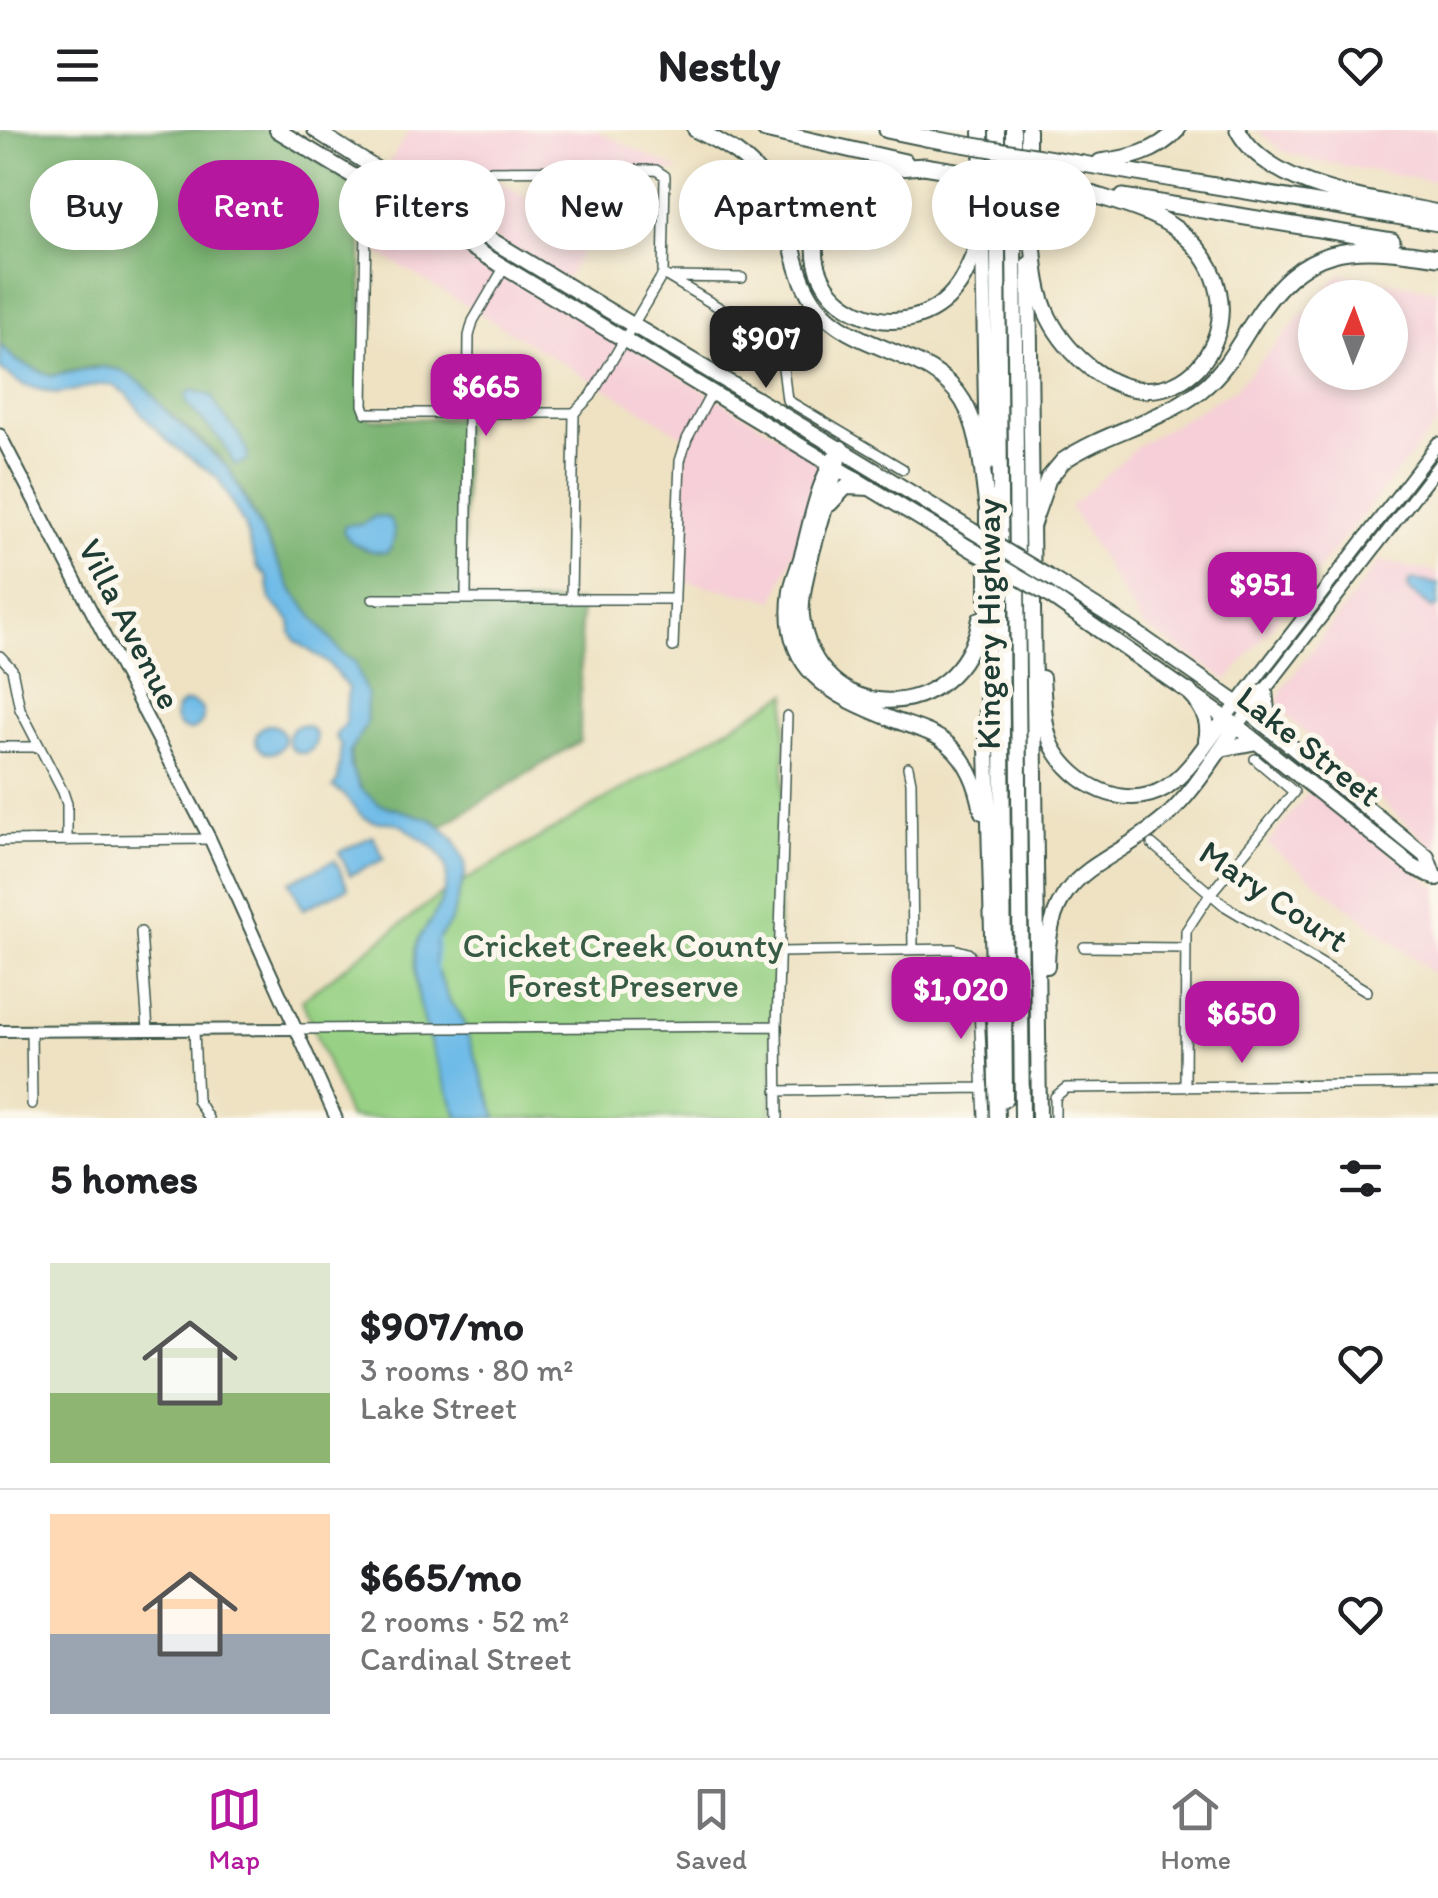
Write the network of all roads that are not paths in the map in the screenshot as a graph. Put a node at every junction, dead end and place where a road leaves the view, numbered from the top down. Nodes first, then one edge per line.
1 (277, 130) edge
2 (315, 130) edge
3 (696, 130) edge
4 (765, 130) edge
5 (887, 130) edge
6 (981, 130) edge
7 (997, 130) edge
8 (1014, 130) edge
9 (1028, 130) edge
10 (1178, 130) edge
11 (1238, 130) edge
12 (900, 132) edge
13 (361, 160) edge
14 (982, 160) edge
15 (1028, 160) edge
16 (1059, 160) edge
17 (1096, 162) edge
18 (924, 166) junction
19 (1096, 166) edge
20 (339, 167) edge
21 (932, 167) edge
22 (505, 171) edge
23 (1096, 194) edge
24 (1096, 196) edge
25 (1438, 212) edge
26 (1438, 223) edge
27 (505, 248) edge
28 (366, 250) edge
29 (475, 250) edge
30 (975, 250) edge
31 (984, 250) edge
32 (1029, 250) edge
33 (1034, 250) edge
34 (1438, 254) edge
35 (504, 268) junction
36 (666, 276) junction
37 (742, 278) dead end
38 (633, 326) junction
39 (624, 341) junction
40 (712, 392) junction
41 (574, 413) junction
42 (468, 414) junction
43 (0, 434) edge
44 (1438, 444) edge
45 (841, 448) junction
46 (833, 464) junction
47 (1438, 466) edge
48 (903, 469) dead end
49 (871, 488) junction
50 (987, 506) junction
51 (827, 508) junction
52 (1032, 524) junction
53 (985, 574) junction
54 (466, 596) junction
55 (373, 599) dead end
56 (570, 599) junction
57 (674, 599) junction
58 (1033, 608) junction
59 (673, 648) dead end
60 (0, 657) edge
61 (1265, 690) junction
62 (1189, 691) junction
63 (1242, 707) junction
64 (786, 716) dead end
65 (1231, 722) junction
66 (1282, 740) junction
67 (1257, 742) junction
68 (0, 747) edge
69 (38, 747) junction
70 (1212, 747) junction
71 (1255, 760) dead end
72 (908, 766) dead end
73 (210, 839) junction
74 (67, 840) junction
75 (0, 841) edge
76 (1152, 844) dead end
77 (1436, 877) edge
78 (1211, 893) junction
79 (141, 932) dead end
80 (1084, 948) dead end
81 (1184, 948) junction
82 (913, 950) junction
83 (780, 952) junction
84 (992, 978) junction
85 (1366, 991) dead end
86 (776, 1026) junction
87 (298, 1029) junction
88 (0, 1030) edge
89 (32, 1030) junction
90 (148, 1030) junction
91 (194, 1030) junction
92 (1438, 1084) edge
93 (1039, 1086) junction
94 (1185, 1086) junction
95 (983, 1088) junction
96 (777, 1091) junction
97 (32, 1104) dead end
98 (208, 1118) edge
99 (336, 1118) edge
100 (778, 1118) edge
101 (984, 1118) edge
102 (997, 1118) edge
103 (1006, 1118) edge
104 (1022, 1118) edge
105 (1039, 1118) edge
106 (1054, 1118) edge

1 - 20 main road, Lake Street
2 - 13 main road, Lake Street
3 - 50 highway
4 - 18 highway
5 - 12 highway
6 - 14 main road
7 - 103 main road
8 - 104 main road, Kingery Highway
9 - 15 main road
10 - 17 highway
11 - 25 highway
12 - 16 highway, bridge
18 - 21 highway, bridge
18 - 30 highway
19 - 26 highway
22 - 36 street
23 - 34 highway
24 - 33 highway
27 - 38 main road, Lake Street
28 - 42 street
29 - 35 main road, Lake Street
31 - 50 main road
32 - 52 main road
34 - 52 highway
35 - 39 main road, Lake Street
35 - 42 street
36 - 37 street
36 - 38 street
36 - 48 street
38 - 39 street
38 - 45 main road, Lake Street
39 - 40 main road, Lake Street
39 - 41 street
40 - 46 main road, Lake Street
40 - 57 street
41 - 42 street
41 - 56 street
42 - 54 street
43 - 73 main road, Villa Avenue
44 - 63 main road
45 - 46 main road
45 - 63 main road, Lake Street, bridge
46 - 49 main road, Lake Street
46 - 51 main road
46 - 84 main road
47 - 61 main road
49 - 51 main road
49 - 62 main road, Lake Street, bridge
50 - 53 main road
51 - 53 main road
52 - 58 main road
53 - 84 main road
54 - 55 street
54 - 56 street
56 - 57 street
57 - 59 street
58 - 70 main road
58 - 93 main road
60 - 69 street
61 - 63 main road
61 - 66 main road
62 - 65 main road, Lake Street
62 - 70 main road
63 - 65 main road
63 - 66 main road, Lake Street
64 - 83 street
65 - 67 main road, Lake Street
65 - 70 main road
66 - 77 main road, Lake Street
67 - 70 main road
67 - 77 main road, Lake Street
68 - 69 street
69 - 74 street
70 - 93 main road
71 - 78 street
72 - 82 street
73 - 74 street
73 - 87 main road, Villa Avenue
74 - 75 street
76 - 78 street, Mary Court
78 - 81 street
78 - 85 street, Mary Court
79 - 90 street
80 - 81 street
81 - 94 street
82 - 83 street
82 - 95 street
83 - 86 street
84 - 102 main road
86 - 87 street
86 - 96 street
87 - 91 street
87 - 99 main road, Villa Avenue
88 - 89 street
89 - 90 street
89 - 97 street
90 - 91 street
91 - 98 street
92 - 94 street
93 - 105 main road
94 - 106 street
95 - 96 street
95 - 101 street
96 - 100 street

